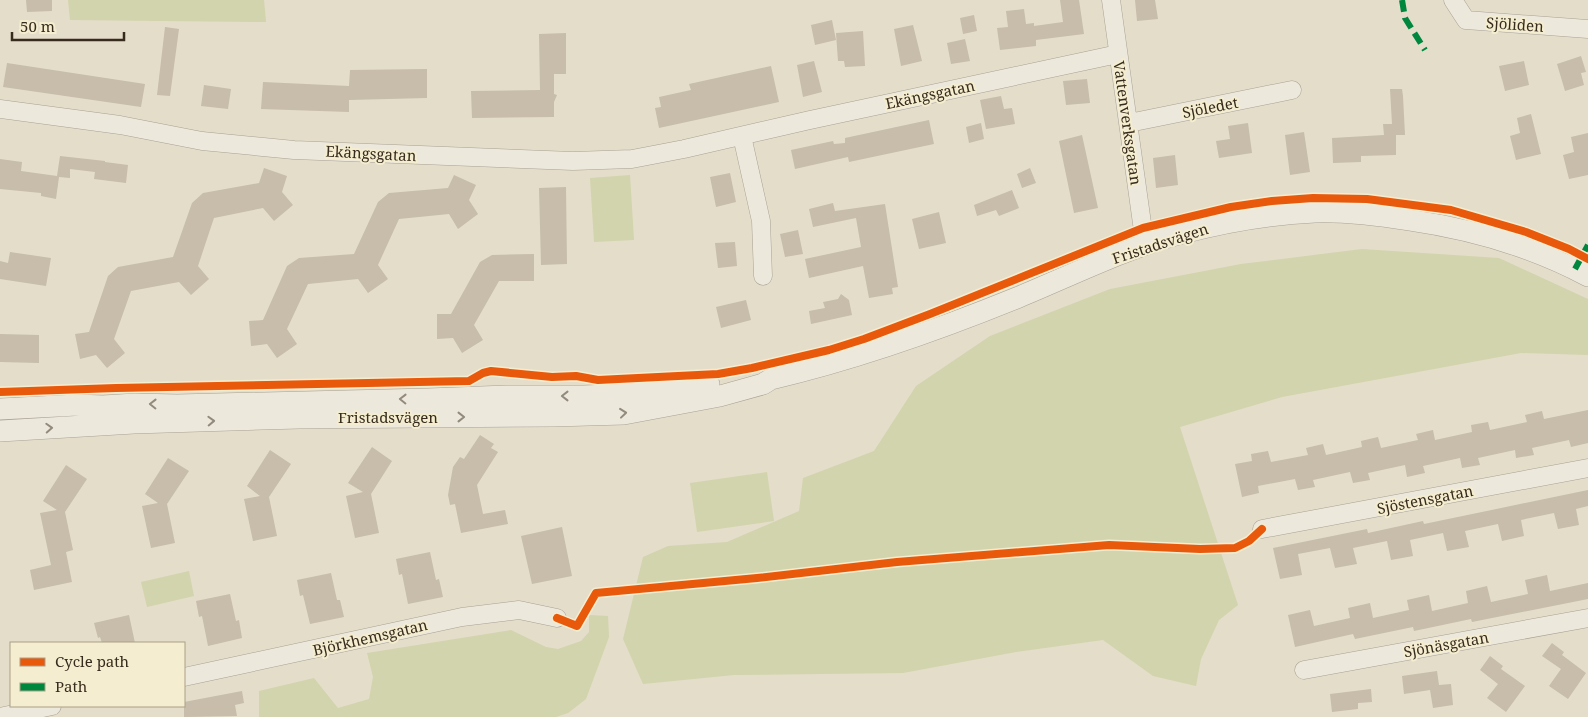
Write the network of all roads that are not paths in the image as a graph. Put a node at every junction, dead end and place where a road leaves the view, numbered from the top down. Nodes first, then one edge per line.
1 (1112, 0) edge
2 (1453, 0) edge
3 (1588, 29) edge
4 (1118, 54) junction
5 (1292, 90) dead end
6 (0, 108) edge
7 (1129, 123) junction
8 (742, 136) junction
9 (1145, 245) junction
10 (763, 276) dead end
11 (1588, 276) edge
12 (771, 379) junction
13 (0, 409) edge
14 (0, 431) edge
15 (1588, 468) edge
16 (1262, 529) dead end
17 (557, 618) dead end
18 (1588, 618) edge
19 (1304, 670) dead end
20 (185, 678) edge
21 (47, 707) edge
22 (0, 716) edge

1 - 4 street, Vattenverksgatan
2 - 3 street, Sjöliden
4 - 7 street, Vattenverksgatan
4 - 8 street, Ekängsgatan
5 - 7 street, Sjöledet
6 - 8 street, Ekängsgatan
7 - 9 street, Vattenverksgatan
8 - 10 street
9 - 11 street, Fristadsvägen
9 - 12 street, Fristadsvägen
12 -> 13 street, Fristadsvägen
14 -> 12 street, Fristadsvägen
15 - 16 street, Sjöstensgatan
17 - 20 street, Björkhemsgatan
18 - 19 street, Sjönäsgatan
21 - 22 street

